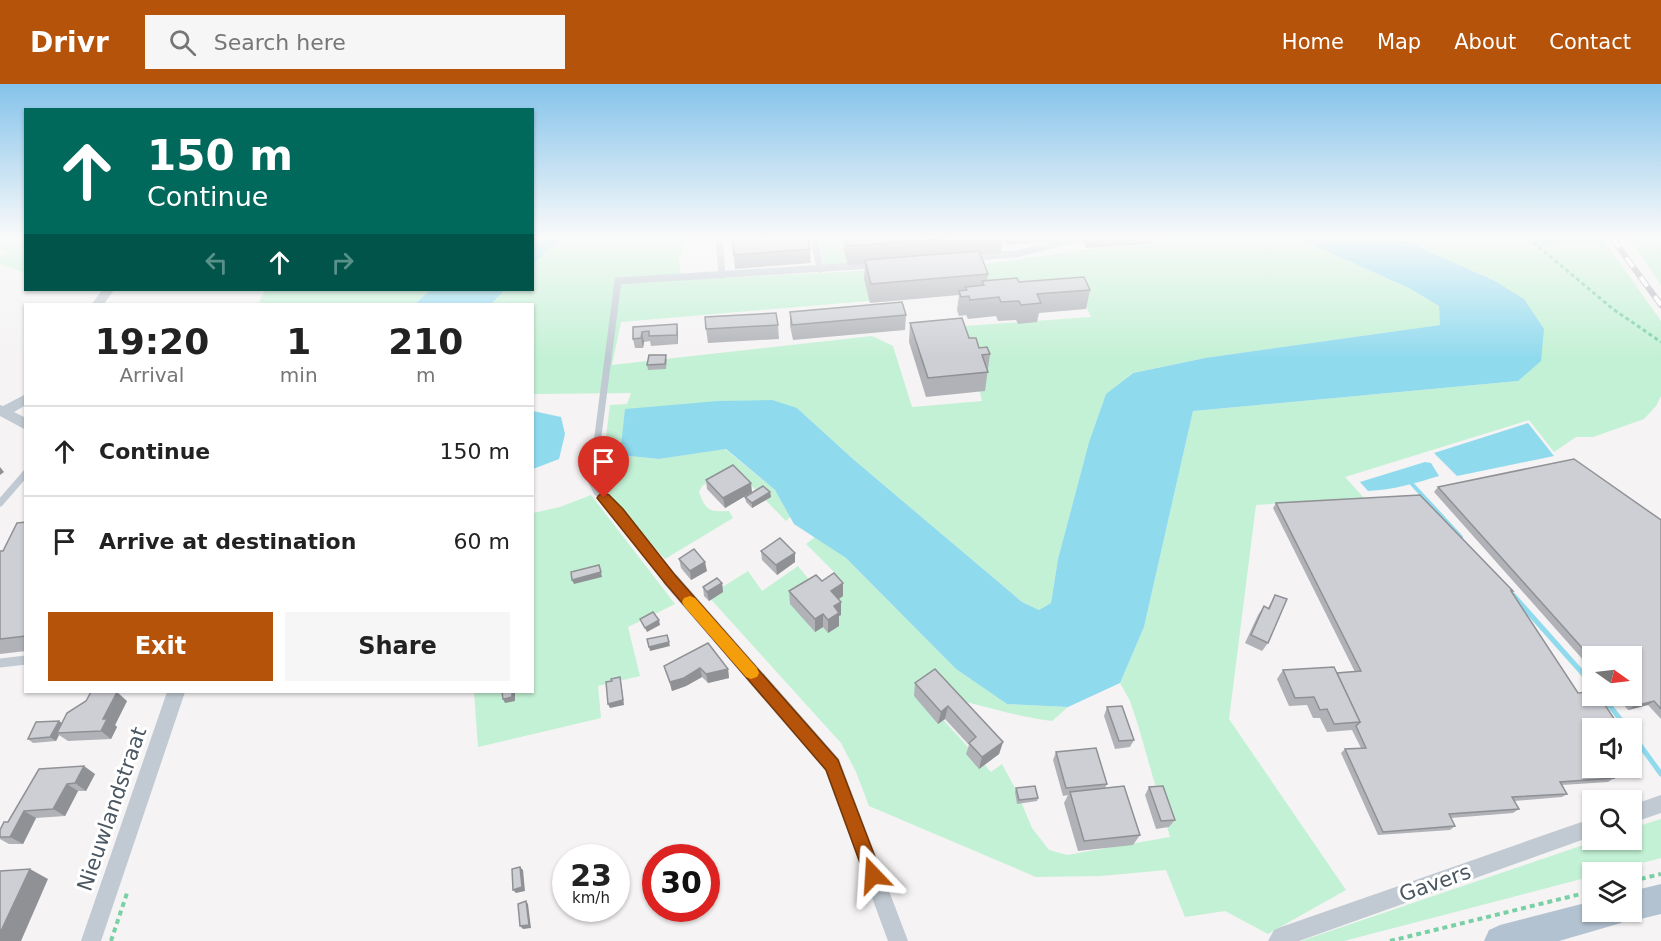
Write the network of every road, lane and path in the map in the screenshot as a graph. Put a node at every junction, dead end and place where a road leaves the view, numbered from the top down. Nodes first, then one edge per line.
1 (663, 278) edge
2 (1576, 278) edge
3 (1661, 342) edge
4 (24, 399) edge
5 (2, 411) edge
6 (24, 424) edge
7 (24, 475) edge
8 (0, 503) edge
9 (670, 579) joint
10 (24, 660) edge
11 (0, 663) edge
12 (176, 693) edge
13 (1661, 804) edge
14 (1642, 811) edge
15 (1582, 831) edge
16 (1661, 874) edge
17 (1642, 879) edge
18 (1582, 894) edge
19 (1661, 898) edge
20 (1642, 903) edge
21 (1582, 919) edge
22 (91, 941) edge
23 (898, 941) edge
24 (1278, 941) edge
25 (1390, 941) edge
26 (1500, 941) edge

1 - 9 lane
2 - 3 path
4 - 5 street
5 - 6 street
7 - 8 lane
9 - 23 street
10 - 11 lane
12 - 22 street, Nieuwlandstraat
13 - 14 street
15 - 24 street, Gavers
16 - 17 path
18 - 25 path
19 - 20 main road
21 - 26 main road

